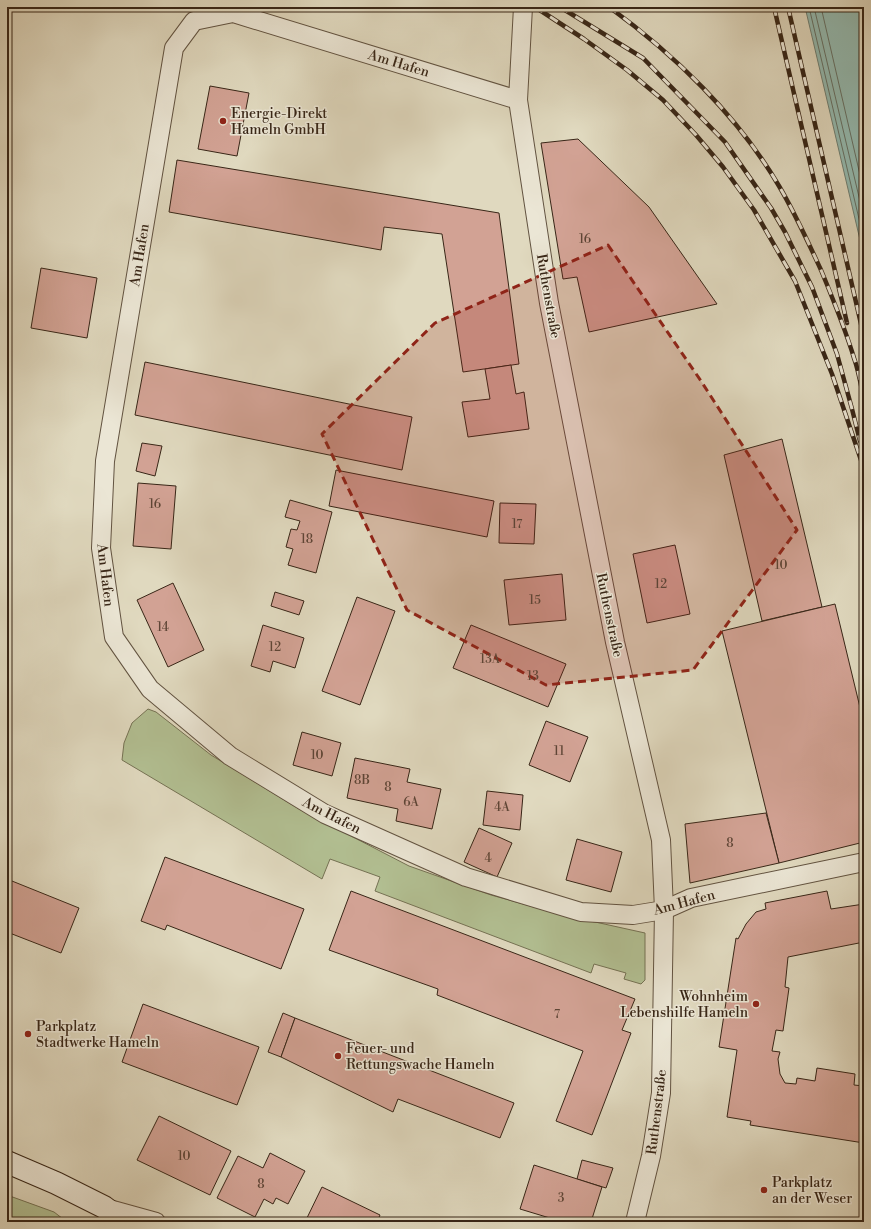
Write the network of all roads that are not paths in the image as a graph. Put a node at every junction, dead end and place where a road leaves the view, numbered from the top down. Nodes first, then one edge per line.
1 (523, 7) edge
2 (518, 100) junction
3 (864, 862) edge
4 (664, 910) junction
5 (7, 1162) edge
6 (104, 1207) junction
7 (124, 1222) edge
8 (156, 1222) edge
9 (635, 1222) edge

1 - 2 street, Ruthenstraße
2 - 4 street, Ruthenstraße
2 - 4 street, Am Hafen
3 - 4 street, Am Hafen
4 - 9 street, Ruthenstraße
5 - 6 main road
6 - 7 main road
6 - 8 street

